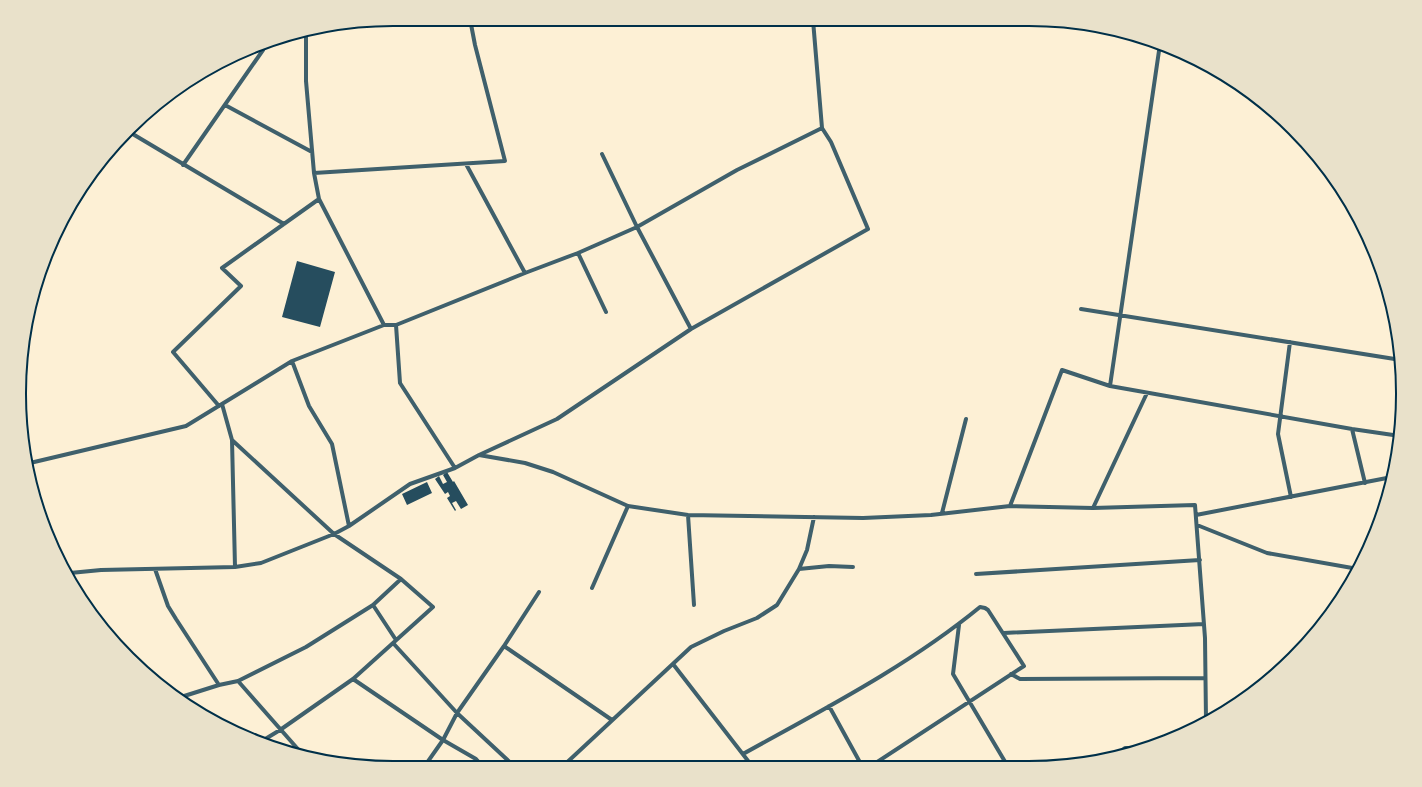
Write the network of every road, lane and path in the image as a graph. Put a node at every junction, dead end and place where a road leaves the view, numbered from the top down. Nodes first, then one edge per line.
1 (471, 26) edge
2 (814, 26) edge
3 (306, 37) edge
4 (263, 50) edge
5 (1159, 50) edge
6 (224, 105) junction
7 (822, 128) junction
8 (133, 135) edge
9 (312, 152) junction
10 (602, 154) dead end
11 (466, 164) junction
12 (183, 165) junction
13 (314, 173) junction
14 (320, 198) junction
15 (284, 224) junction
16 (637, 227) junction
17 (578, 253) junction
18 (525, 272) junction
19 (1081, 310) dead end
20 (606, 312) dead end
21 (1120, 316) junction
22 (384, 325) junction
23 (396, 325) junction
24 (691, 329) junction
25 (1290, 342) junction
26 (1394, 359) edge
27 (292, 361) junction
28 (1110, 386) junction
29 (1147, 393) junction
30 (221, 405) junction
31 (1280, 416) junction
32 (966, 419) dead end
33 (1352, 429) junction
34 (1394, 435) edge
35 (232, 440) junction
36 (479, 455) junction
37 (33, 462) edge
38 (454, 468) junction
39 (1386, 478) edge
40 (1365, 483) junction
41 (1291, 497) junction
42 (628, 506) junction
43 (1010, 506) junction
44 (1092, 508) junction
45 (942, 513) junction
46 (688, 515) junction
47 (1196, 515) junction
48 (814, 517) junction
49 (1197, 525) junction
50 (349, 526) junction
51 (334, 534) junction
52 (1200, 560) junction
53 (853, 566) dead end
54 (235, 567) junction
55 (1352, 568) edge
56 (155, 569) junction
57 (799, 569) junction
58 (73, 573) edge
59 (976, 574) dead end
60 (401, 579) junction
61 (592, 588) dead end
62 (539, 592) dead end
63 (373, 605) junction
64 (694, 605) dead end
65 (1204, 624) junction
66 (959, 625) junction
67 (1004, 633) junction
68 (394, 642) junction
69 (504, 646) junction
70 (672, 664) junction
71 (1011, 674) junction
72 (1205, 678) junction
73 (354, 679) junction
74 (238, 681) junction
75 (219, 685) junction
76 (185, 696) edge
77 (969, 701) junction
78 (829, 706) junction
79 (457, 713) junction
80 (1206, 715) edge
81 (612, 720) junction
82 (280, 730) junction
83 (267, 738) edge
84 (443, 740) junction
85 (296, 747) edge
86 (743, 754) junction
87 (428, 761) edge
88 (478, 761) edge
89 (509, 761) edge
90 (568, 761) edge
91 (748, 761) edge
92 (859, 761) edge
93 (879, 761) edge
94 (1005, 761) edge

1 - 11 street
2 - 7 street
3 - 9 street
4 - 6 street
5 - 21 street
6 - 9 street
6 - 12 street
7 - 16 street
7 - 24 street
8 - 12 street
9 - 13 street
10 - 16 street
11 - 13 street
11 - 18 street
12 - 15 street
13 - 14 street
14 - 15 street
14 - 22 street
15 - 30 street
16 - 17 street
16 - 24 street
17 - 18 street
17 - 20 street
18 - 23 street
19 - 21 street
21 - 25 street
21 - 28 street
22 - 23 street
22 - 27 street
23 - 38 street
24 - 36 street
25 - 26 street
25 - 31 street
27 - 30 street
27 - 50 street
28 - 29 street
28 - 43 street
29 - 31 street
29 - 44 street
30 - 35 street
30 - 37 street
31 - 33 street
31 - 41 street
32 - 45 street
33 - 34 street
33 - 40 street
35 - 51 street
35 - 54 street
36 - 38 street
36 - 42 street
38 - 50 street
39 - 40 street
40 - 41 street
41 - 47 street
42 - 46 street
42 - 61 street
43 - 44 street
43 - 45 street
44 - 47 street
45 - 48 street
46 - 48 street
46 - 64 street
47 - 49 street
48 - 57 street
49 - 52 street
49 - 55 street
50 - 51 street
51 - 54 street
51 - 60 street
52 - 59 street
52 - 65 street
53 - 57 street
54 - 56 street
56 - 58 street
56 - 75 street
57 - 70 street
60 - 63 street
60 - 68 street
62 - 69 street
63 - 68 street
63 - 74 street
65 - 67 street
65 - 72 street
66 - 67 street
66 - 77 street
66 - 78 street
67 - 71 street
68 - 73 street
68 - 79 street
69 - 79 street
69 - 81 street
70 - 81 street
70 - 86 street
71 - 72 street
71 - 77 street
72 - 80 street
73 - 82 street
73 - 84 street
74 - 75 street
74 - 82 street
75 - 76 street
77 - 93 street
77 - 94 street
78 - 86 street
78 - 92 street
79 - 84 street
79 - 89 street
81 - 90 street
82 - 83 street
82 - 85 street
84 - 87 street
84 - 88 street
86 - 91 street

